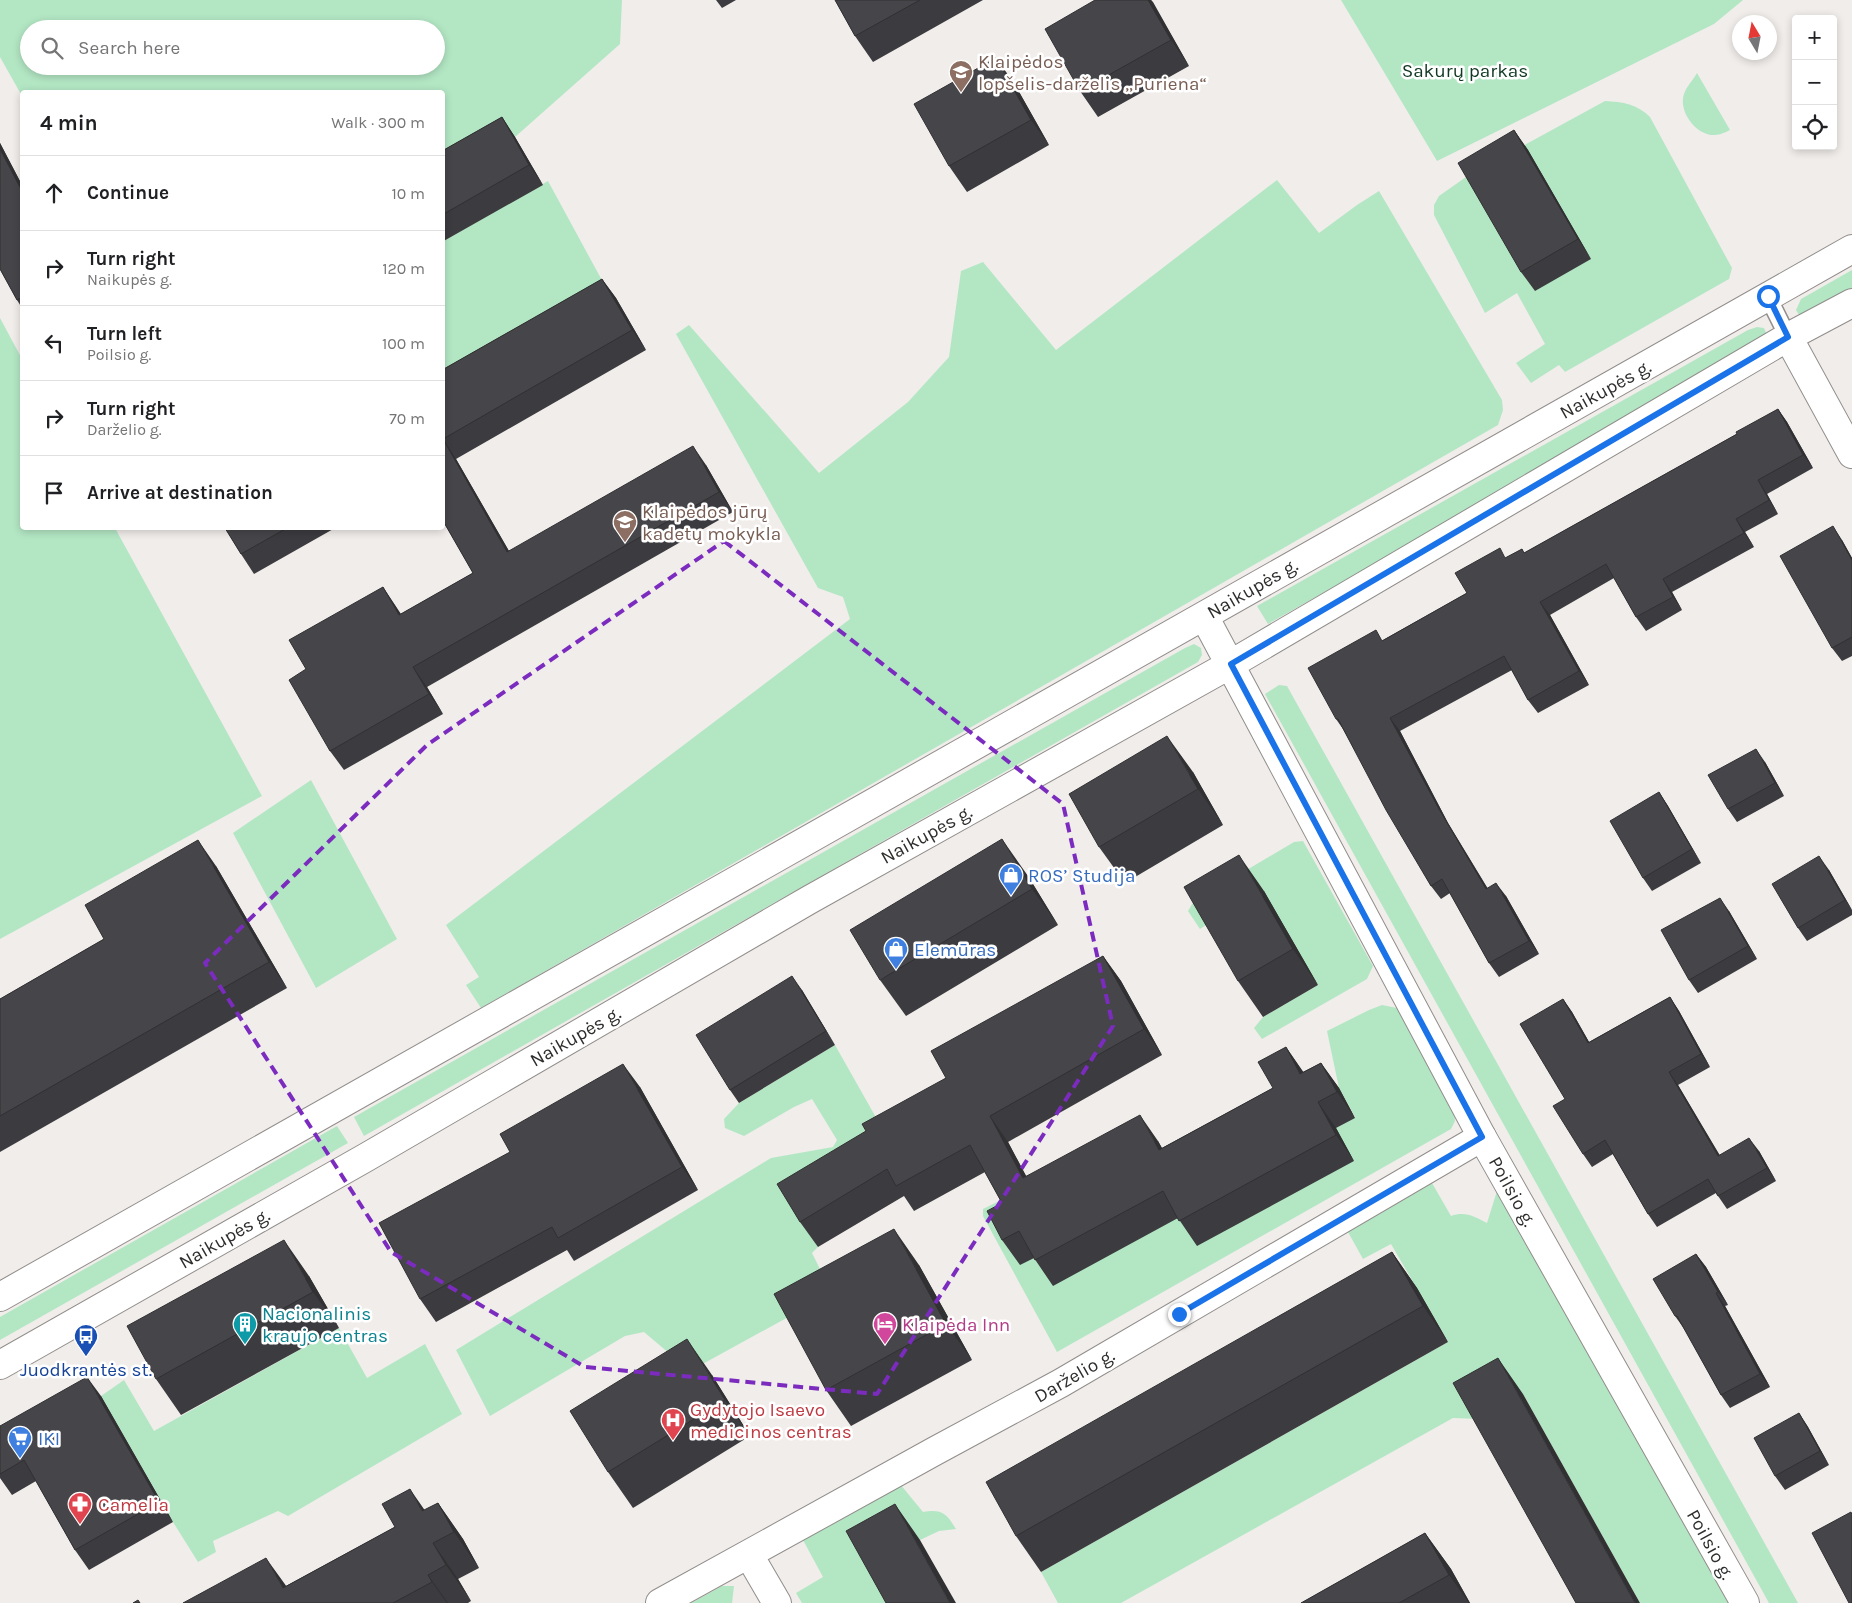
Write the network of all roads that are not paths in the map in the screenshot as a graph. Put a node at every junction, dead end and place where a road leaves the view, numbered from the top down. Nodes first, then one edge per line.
1 (1852, 250) edge
2 (1768, 296) junction
3 (1852, 302) edge
4 (1788, 337) junction
5 (1852, 454) edge
6 (1204, 616) junction
7 (1231, 664) junction
8 (1482, 1137) junction
9 (0, 1297) edge
10 (0, 1365) edge
11 (749, 1555) junction
12 (660, 1603) edge
13 (776, 1603) edge
14 (1745, 1603) edge

1 - 2 street, Naikupės g.
2 - 4 lane
2 - 6 street, Naikupės g.
3 - 4 street, Naikupės g.
4 - 5 street
4 - 7 street, Naikupės g.
6 - 7 street, Poilsio g.
6 - 9 street, Naikupės g.
7 - 8 street, Poilsio g.
7 - 10 street, Naikupės g.
8 - 11 street, Darželio g.
8 - 14 street, Poilsio g.
11 - 12 street, Darželio g.
11 - 13 street

